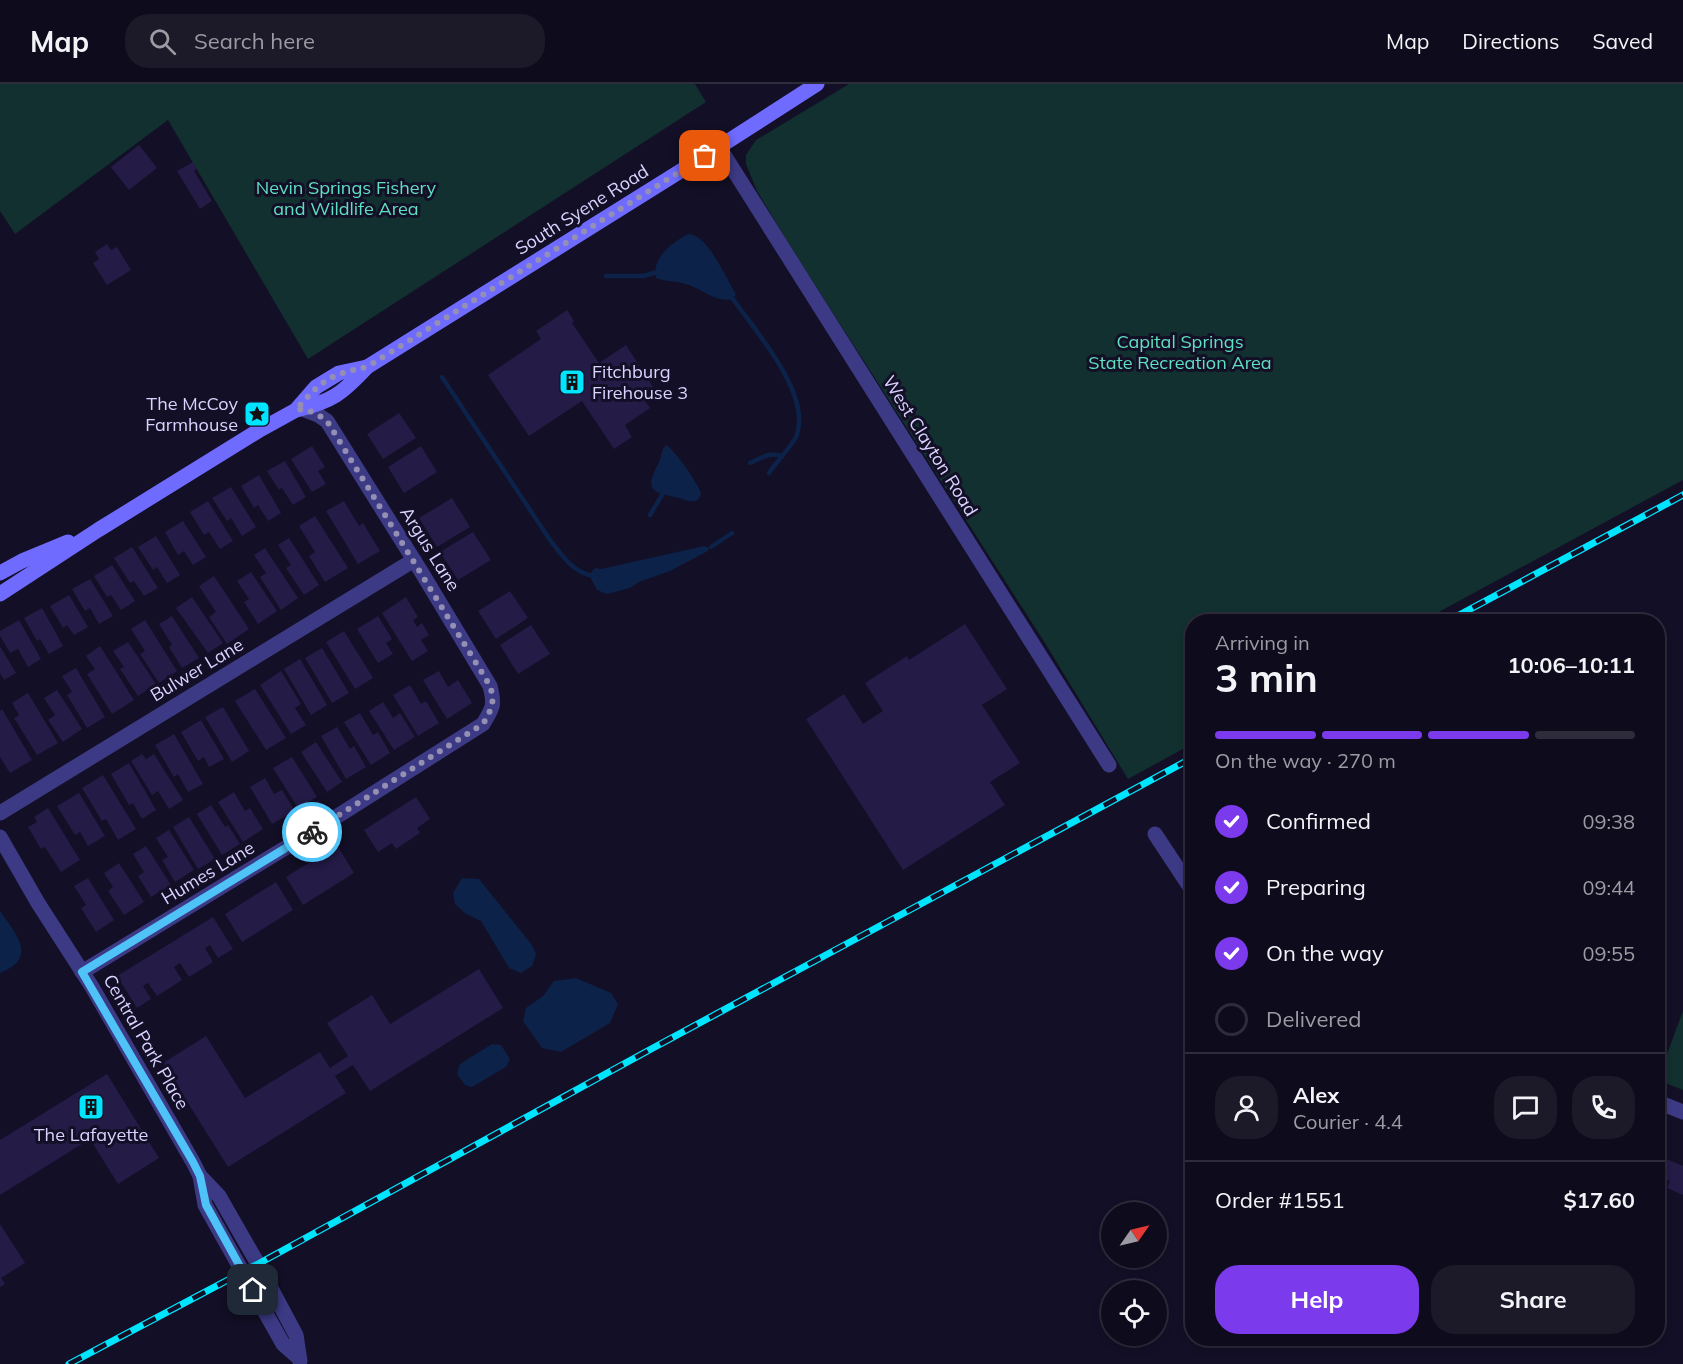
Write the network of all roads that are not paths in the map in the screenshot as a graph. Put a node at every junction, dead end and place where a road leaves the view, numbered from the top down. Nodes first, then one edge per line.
1 (817, 84) edge
2 (719, 147) junction
3 (367, 367) junction
4 (326, 402) junction
5 (299, 410) junction
6 (327, 421) junction
7 (98, 530) junction
8 (414, 560) junction
9 (0, 573) edge
10 (0, 594) edge
11 (494, 701) joint
12 (1109, 765) dead end
13 (0, 813) edge
14 (1155, 834) dead end
15 (0, 837) edge
16 (1185, 879) edge
17 (82, 972) junction
18 (1665, 1105) edge
19 (1683, 1112) edge
20 (300, 1361) edge

1 - 2 street, South Syene Road
2 - 3 street, South Syene Road
2 - 12 street, West Clayton Road
3 - 4 street, South Syene Road
3 - 5 street, South Syene Road
4 - 5 street, South Syene Road
4 - 6 street, Argus Lane
5 - 6 street
5 - 7 street, South Syene Road
6 - 8 street, Argus Lane
7 - 9 street, South Syene Road
7 - 10 street, South Syene Road
8 - 11 street, Argus Lane
8 - 13 street, Bulwer Lane
11 - 17 street, Humes Lane
14 - 16 street
15 - 17 street, Central Park Place
17 - 20 street, Central Park Place
18 - 19 street

